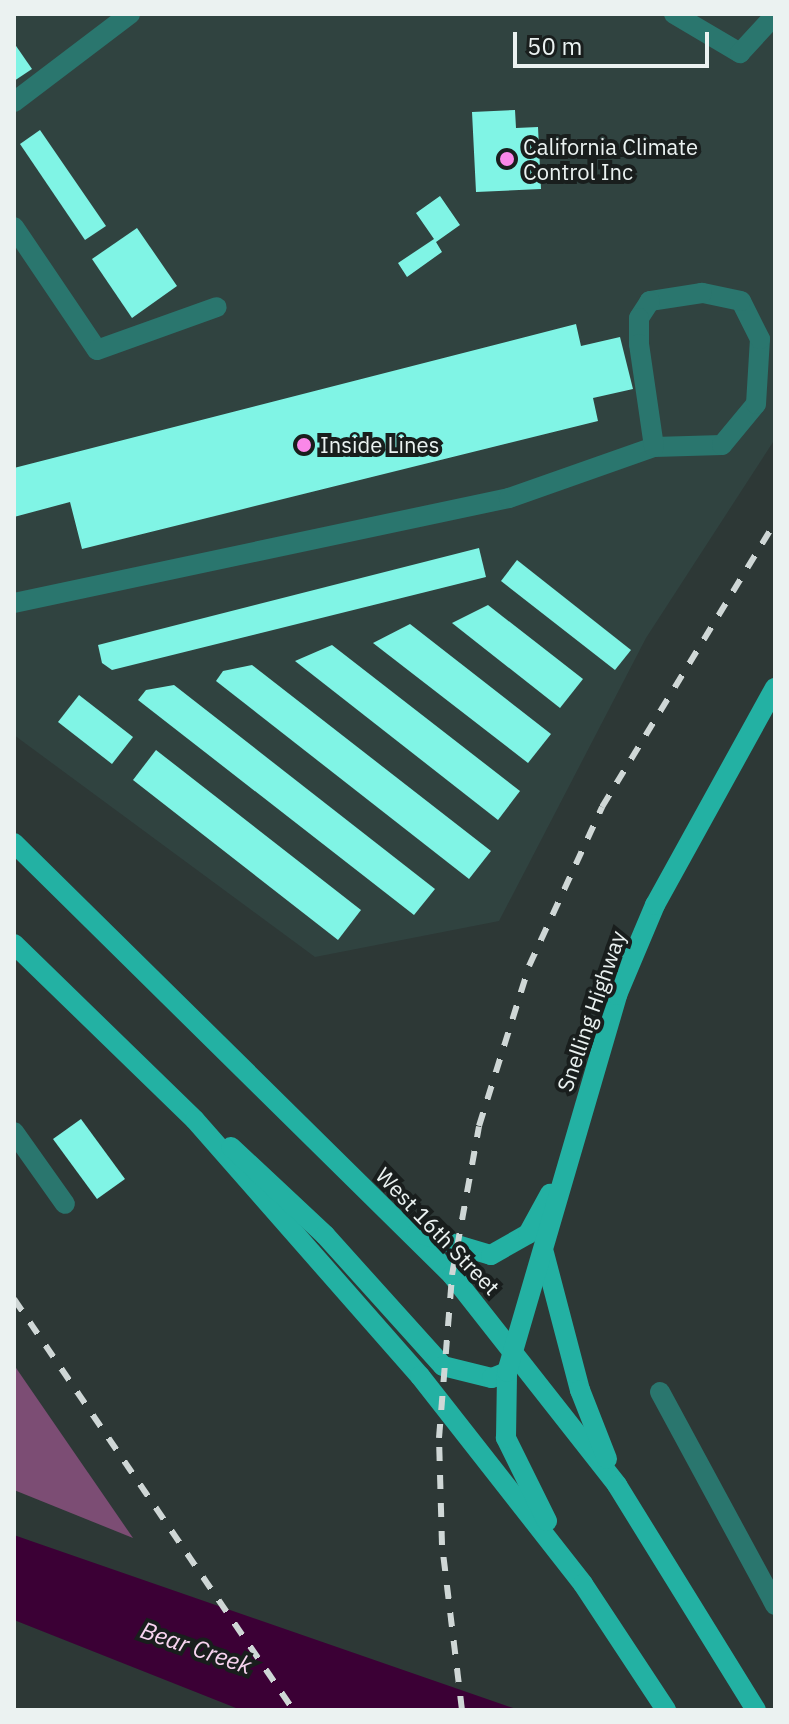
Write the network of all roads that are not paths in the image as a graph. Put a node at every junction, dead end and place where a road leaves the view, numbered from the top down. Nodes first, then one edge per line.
1 (130, 14) edge
2 (674, 14) edge
3 (775, 15) edge
4 (14, 102) edge
5 (15, 230) edge
6 (217, 307) dead end
7 (654, 447) junction
8 (14, 603) edge
9 (775, 688) edge
10 (14, 843) edge
11 (14, 944) edge
12 (195, 1120) junction
13 (14, 1132) edge
14 (570, 1150) junction
15 (65, 1204) dead end
16 (406, 1229) junction
17 (544, 1252) junction
18 (515, 1350) junction
19 (507, 1372) junction
20 (660, 1392) dead end
21 (617, 1485) junction
22 (583, 1584) junction
23 (775, 1605) edge
24 (664, 1708) edge
25 (756, 1710) edge

1 - 4 lane
2 - 3 lane
5 - 6 lane
7 - 7 lane
7 - 8 lane
9 - 14 main road, Snelling Highway
10 - 16 main road, West 16th Street
11 - 12 main road
12 - 19 main road
12 - 22 main road
13 - 15 lane
14 - 16 main road
14 - 17 main road, Snelling Highway
16 - 18 main road, West 16th Street
17 - 18 main road, Snelling Highway
17 - 21 main road
18 - 19 main road, Snelling Highway
18 - 21 main road, West 16th Street
19 - 22 main road, Snelling Highway
20 - 23 lane
21 - 25 main road, West 16th Street
22 - 24 main road

